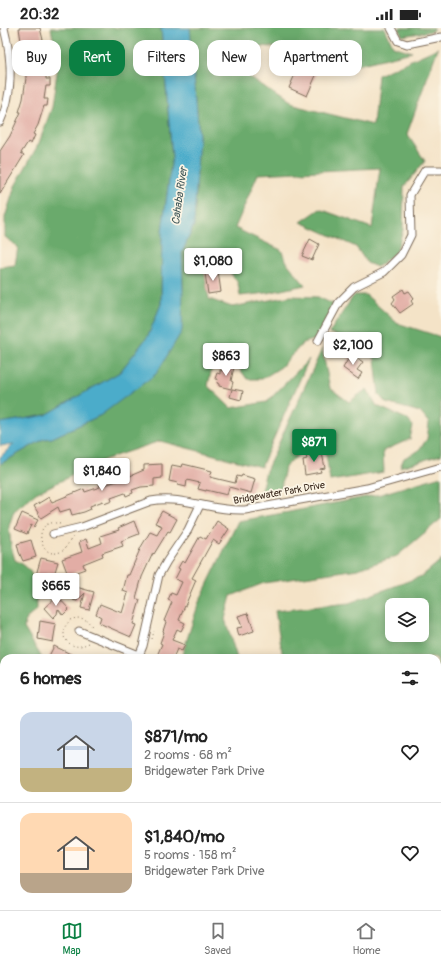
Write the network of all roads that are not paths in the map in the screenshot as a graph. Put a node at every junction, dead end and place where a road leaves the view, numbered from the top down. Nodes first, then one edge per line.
1 (4, 28) edge
2 (391, 28) edge
3 (441, 37) edge
4 (0, 122) edge
5 (441, 170) edge
6 (318, 341) dead end
7 (441, 467) edge
8 (200, 505) junction
9 (53, 534) dead end
10 (79, 632) dead end
11 (132, 654) edge
12 (140, 654) edge

1 - 4 street
2 - 3 street
5 - 6 street
7 - 8 street, Bridgewater Park Drive
8 - 9 street, Bridgewater Park Drive
8 - 12 street
10 - 11 street

